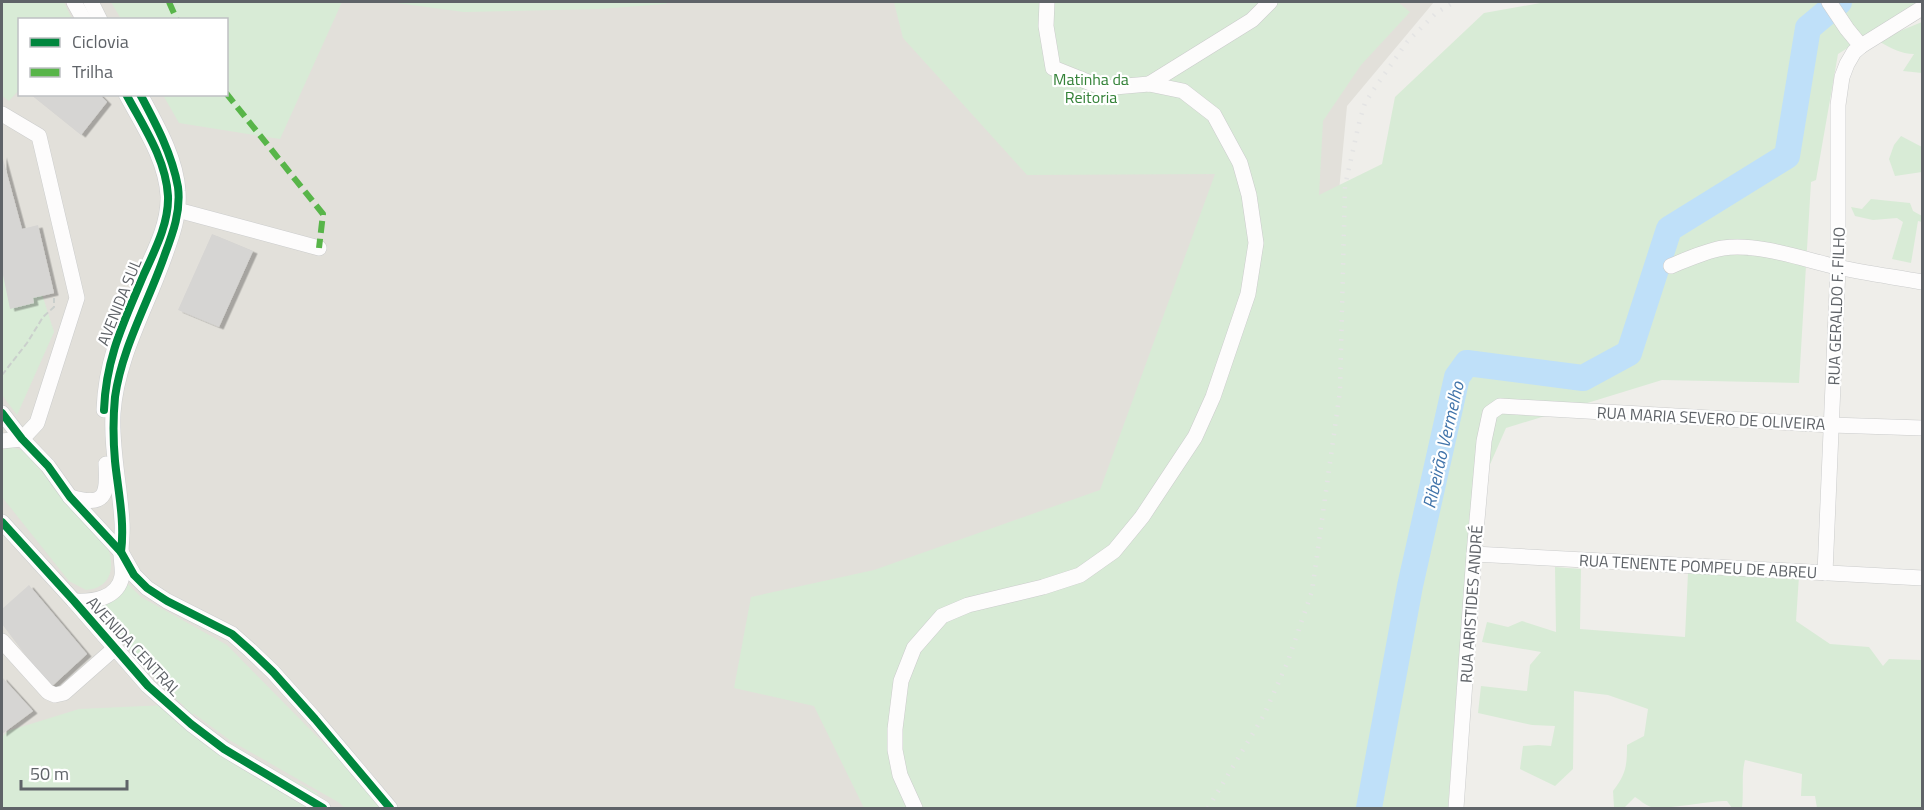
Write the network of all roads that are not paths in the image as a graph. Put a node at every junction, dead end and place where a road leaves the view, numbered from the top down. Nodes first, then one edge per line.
1 (74, 2) edge
2 (91, 2) edge
3 (1047, 2) edge
4 (1270, 2) edge
5 (1829, 2) edge
6 (1923, 8) edge
7 (83, 18) edge
8 (99, 18) edge
9 (1861, 46) junction
10 (1149, 84) junction
11 (127, 96) edge
12 (141, 96) edge
13 (2, 114) edge
14 (173, 209) junction
15 (319, 248) dead end
16 (1671, 266) dead end
17 (1838, 267) junction
18 (1923, 282) edge
19 (1500, 406) joint
20 (2, 413) edge
21 (1831, 425) junction
22 (1923, 428) edge
23 (21, 439) junction
24 (2, 441) edge
25 (70, 497) junction
26 (2, 522) edge
27 (121, 552) junction
28 (1474, 554) junction
29 (1825, 573) junction
30 (1923, 578) edge
31 (74, 601) junction
32 (2, 641) edge
33 (115, 648) junction
34 (323, 808) edge
35 (390, 808) edge
36 (915, 808) edge
37 (1456, 808) edge

1 - 7 street
2 - 8 street
3 - 10 street
4 - 10 street
5 - 9 street
6 - 9 street
9 - 17 street, RUA GERALDO F. FILHO
10 - 36 street
11 - 14 street, AVENIDA SUL
12 - 14 street, AVENIDA SUL
13 - 23 street
14 - 15 street
14 - 25 street, AVENIDA SUL
14 - 27 street, AVENIDA SUL
16 - 17 street
17 - 18 street
17 - 21 street, RUA GERALDO F. FILHO
19 - 21 street, RUA MARIA SEVERO DE OLIVEIRA
19 - 28 street, RUA ARISTIDES ANDRÉ
20 - 23 street
21 - 22 street, RUA MARIA SEVERO DE OLIVEIRA
21 - 29 street, RUA GERALDO F. FILHO
23 - 24 street
23 - 25 street
25 - 27 street
26 - 31 street, AVENIDA CENTRAL
27 - 31 street, AVENIDA SUL
27 - 35 street
28 - 29 street, RUA TENENTE POMPEU DE ABREU
28 - 37 street, RUA ARISTIDES ANDRÉ
29 - 30 street, RUA TENENTE POMPEU DE ABREU
31 - 33 street, AVENIDA CENTRAL
32 - 33 street
33 - 34 street, AVENIDA CENTRAL

